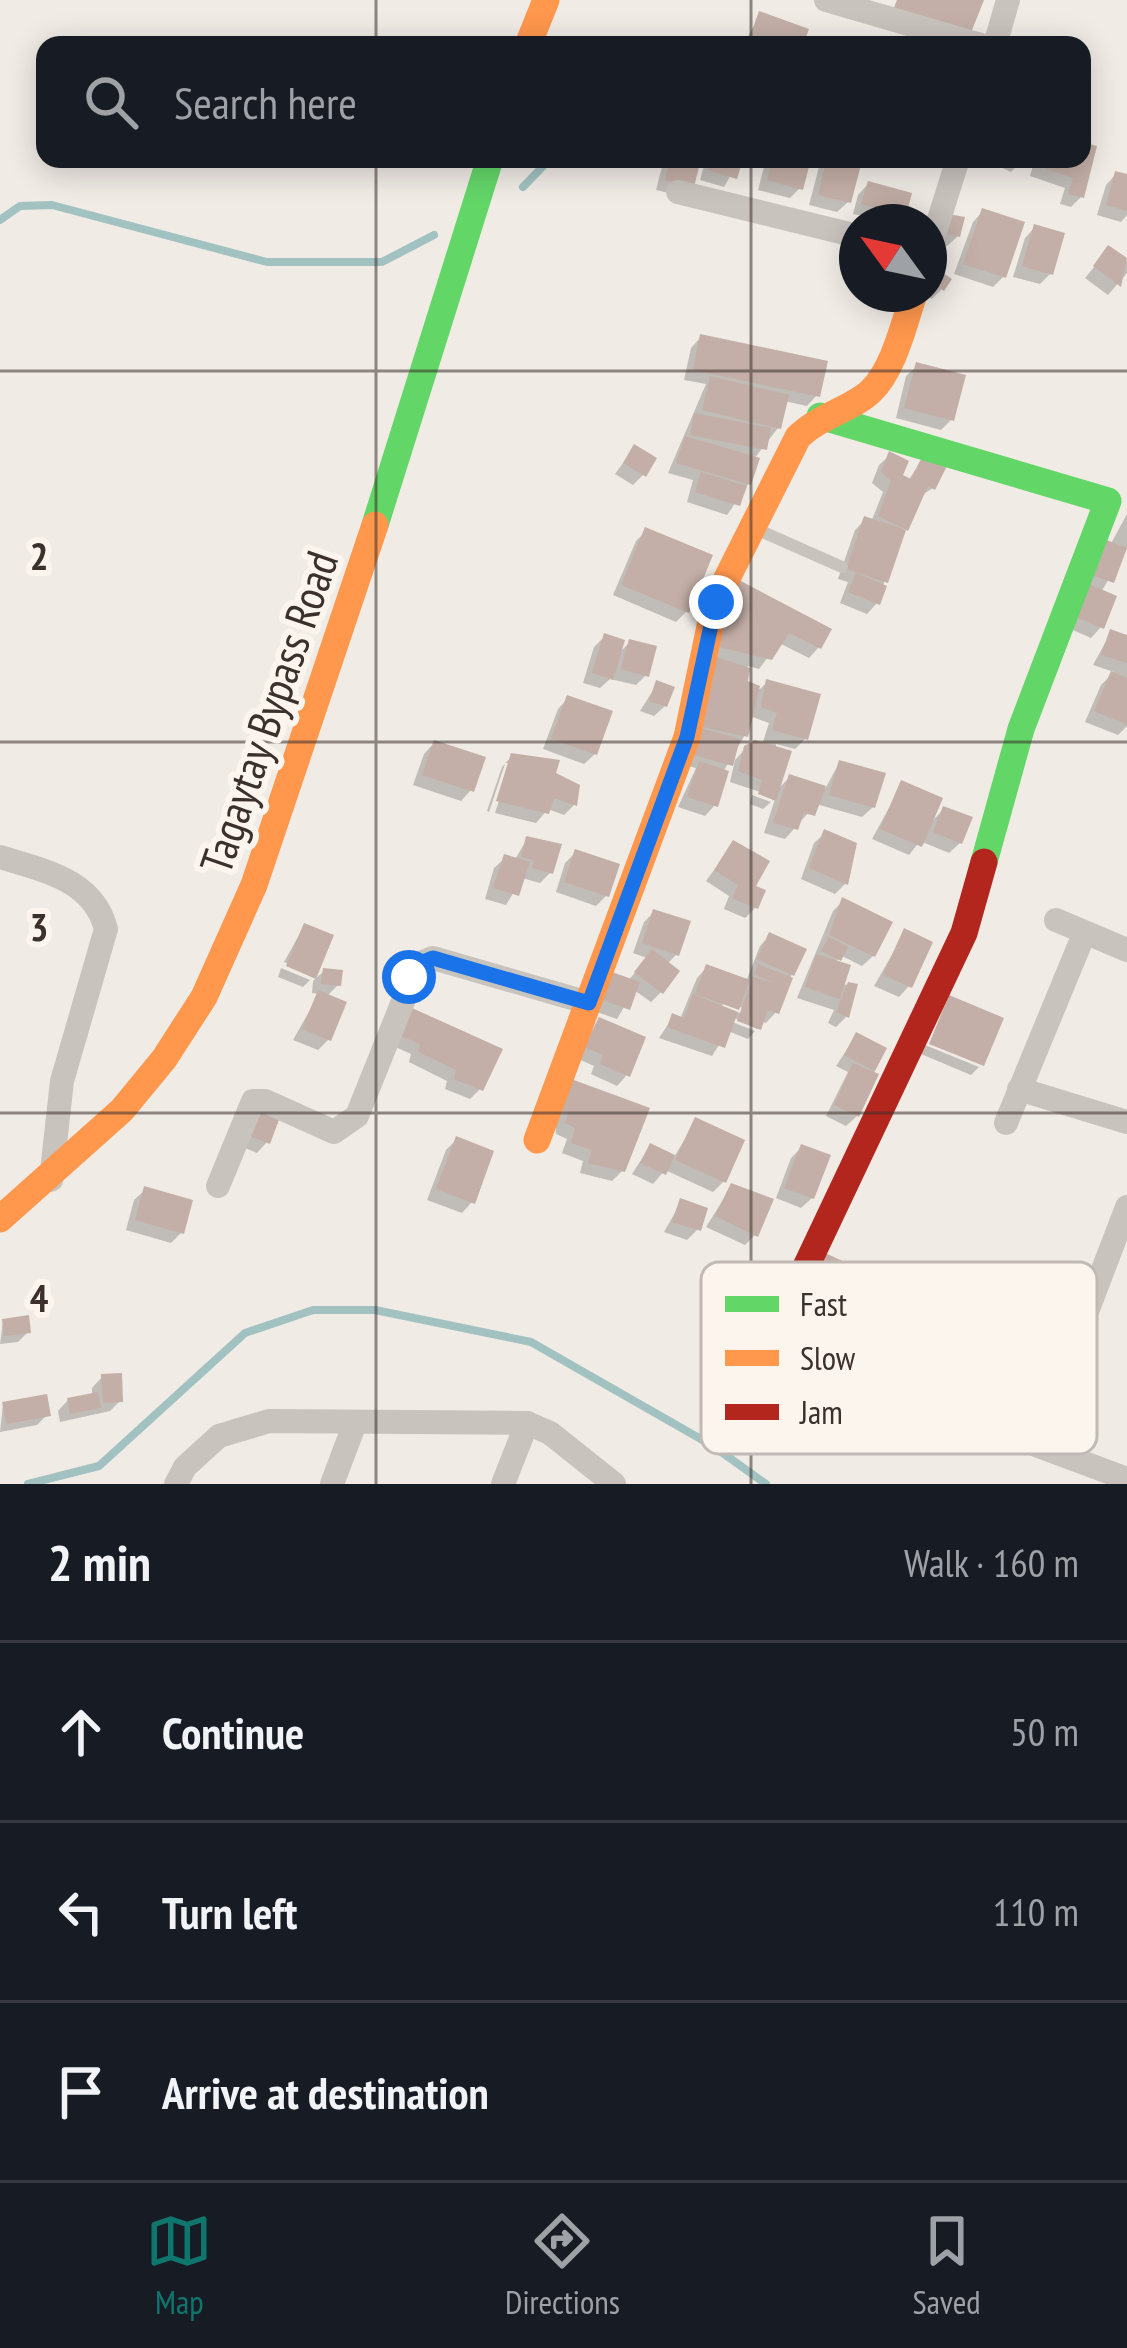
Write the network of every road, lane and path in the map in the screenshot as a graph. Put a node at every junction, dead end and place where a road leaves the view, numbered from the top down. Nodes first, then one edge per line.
1 (546, 0) edge
2 (826, 0) edge
3 (1008, 0) edge
4 (532, 36) edge
5 (950, 36) edge
6 (998, 36) edge
7 (487, 168) edge
8 (955, 168) edge
9 (678, 192) dead end
10 (944, 204) edge
11 (839, 232) edge
12 (907, 312) edge
13 (820, 416) junction
14 (749, 526) junction
15 (842, 567) dead end
16 (0, 857) edge
17 (1056, 920) dead end
18 (1084, 934) junction
19 (1127, 950) edge
20 (589, 1003) junction
21 (1018, 1089) junction
22 (1127, 1122) edge
23 (1006, 1123) dead end
24 (537, 1140) dead end
25 (51, 1180) junction
26 (218, 1186) dead end
27 (1127, 1208) edge
28 (0, 1220) edge
29 (808, 1262) edge
30 (1101, 1281) junction
31 (1097, 1291) edge
32 (1127, 1291) edge
33 (355, 1423) junction
34 (526, 1423) junction
35 (1062, 1454) edge
36 (1127, 1479) edge
37 (176, 1484) edge
38 (332, 1484) edge
39 (503, 1484) edge
40 (614, 1484) edge

1 - 4 street
2 - 5 street
3 - 6 street
7 - 25 street, Tagaytay Bypass Road
8 - 10 street
9 - 11 street
12 - 13 street
13 - 14 street
13 - 29 street
14 - 15 lane
14 - 20 street
16 - 25 street
17 - 18 street
18 - 19 street
18 - 21 street
20 - 24 street
20 - 26 street
21 - 22 street
21 - 23 street
25 - 28 street, Tagaytay Bypass Road
27 - 30 street
30 - 31 street
30 - 32 street
33 - 34 street
33 - 37 street
33 - 38 street
34 - 39 street
34 - 40 street
35 - 36 street

